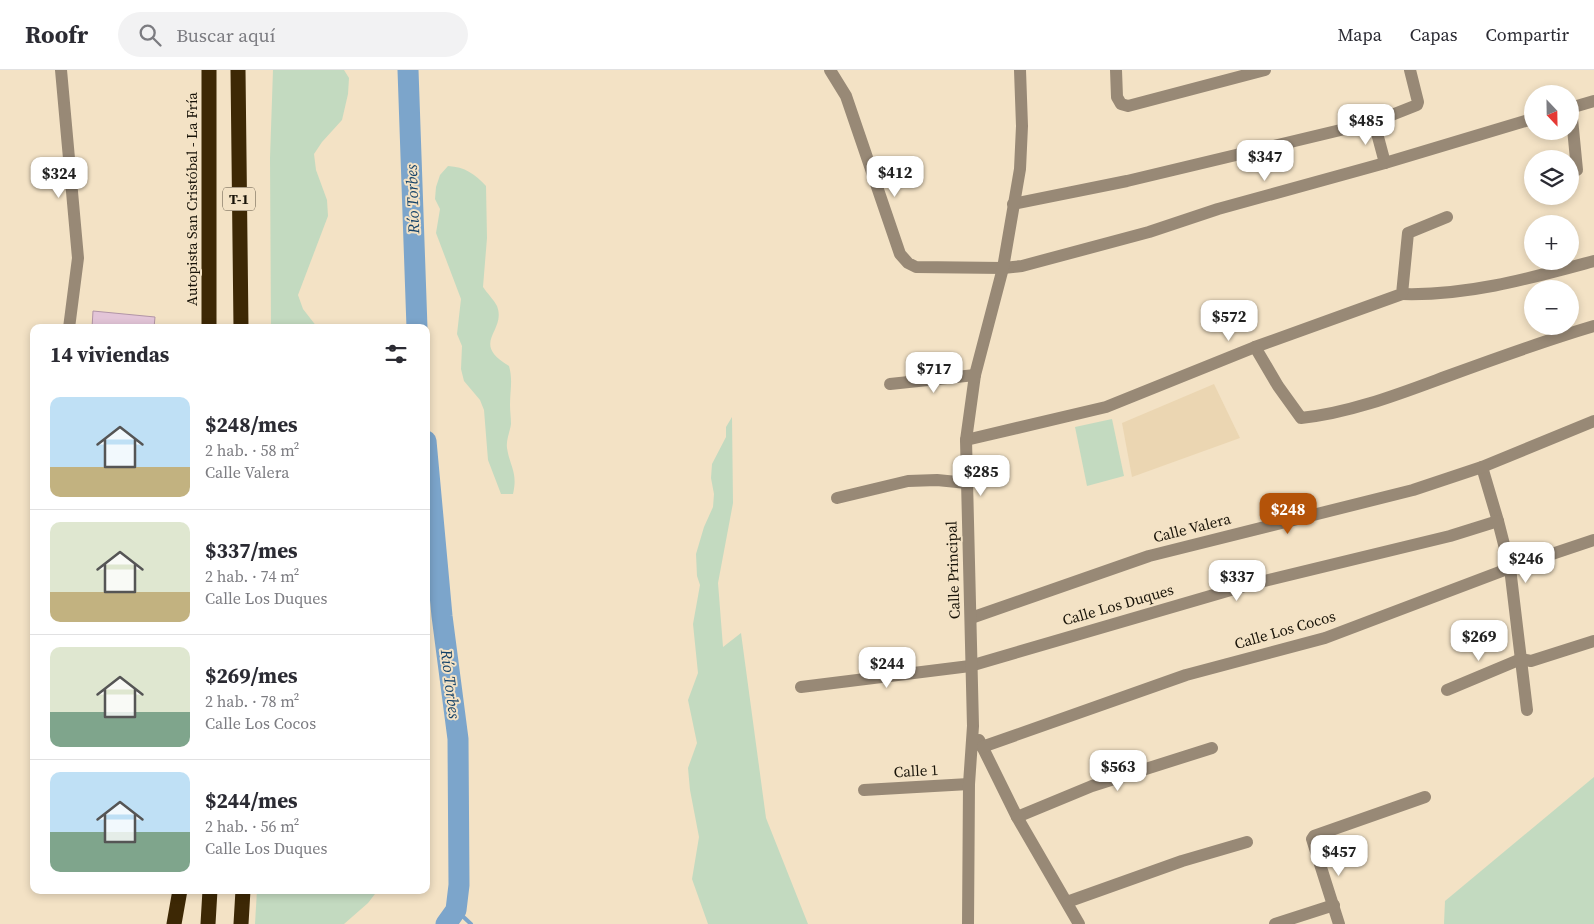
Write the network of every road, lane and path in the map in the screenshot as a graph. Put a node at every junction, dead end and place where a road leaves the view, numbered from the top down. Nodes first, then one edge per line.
1 (61, 70) edge
2 (209, 70) edge
3 (238, 70) edge
4 (830, 70) edge
5 (1020, 70) edge
6 (1116, 70) edge
7 (1265, 70) edge
8 (1410, 70) edge
9 (1594, 101) edge
10 (1579, 105) edge
11 (1524, 121) edge
12 (1374, 122) junction
13 (1385, 164) junction
14 (1014, 204) junction
15 (1447, 217) dead end
16 (1594, 262) edge
17 (1003, 268) junction
18 (1402, 294) junction
19 (70, 324) edge
20 (209, 324) edge
21 (241, 324) edge
22 (1594, 326) edge
23 (1255, 347) junction
24 (975, 376) junction
25 (890, 384) dead end
26 (1594, 421) edge
27 (966, 440) junction
28 (1482, 467) junction
29 (967, 483) junction
30 (838, 498) dead end
31 (1498, 521) junction
32 (1594, 540) edge
33 (1510, 568) junction
34 (970, 618) junction
35 (1594, 640) edge
36 (1521, 658) junction
37 (970, 666) junction
38 (801, 687) dead end
39 (1447, 690) dead end
40 (1527, 710) dead end
41 (973, 726) junction
42 (982, 747) junction
43 (1212, 748) dead end
44 (969, 784) junction
45 (864, 790) dead end
46 (1425, 797) dead end
47 (1017, 817) junction
48 (1247, 842) dead end
49 (179, 894) edge
50 (210, 894) edge
51 (243, 894) edge
52 (1067, 902) junction
53 (1334, 905) junction
54 (174, 924) edge
55 (208, 924) edge
56 (241, 924) edge
57 (968, 924) edge
58 (1079, 924) edge
59 (1275, 924) edge
60 (1339, 924) edge

1 - 19 street
2 - 20 highway, Autopista San Cristóbal - La Fría / T-1
3 - 21 highway, T-1
4 - 17 street
5 - 14 street, Calle Principal
6 - 7 street
8 - 12 street
9 - 10 street
11 - 13 street
12 - 13 street
12 - 14 street
13 - 17 street
14 - 17 street, Calle Principal
15 - 18 street
16 - 18 street
17 - 24 street, Calle Principal
18 - 23 street
22 - 23 street
23 - 27 street
24 - 25 street
24 - 27 street, Calle Principal
26 - 28 street, Calle Valera
27 - 29 street, Calle Principal
28 - 31 street
28 - 34 street, Calle Valera
29 - 30 street
29 - 34 street, Calle Principal
31 - 33 street
31 - 37 street, Calle Los Duques
32 - 33 street, Calle Los Cocos
33 - 36 street
33 - 42 street, Calle Los Cocos
34 - 37 street, Calle Principal
35 - 36 street
36 - 39 street
36 - 40 street
37 - 38 street, Calle Los Duques
37 - 41 street, Calle Principal
41 - 42 street
41 - 44 street, Calle Principal
42 - 47 street
43 - 47 street
44 - 45 street, Calle 1
44 - 57 street, Calle Principal
46 - 53 street
47 - 52 street
48 - 52 street
49 - 54 highway
50 - 55 highway
51 - 56 highway
52 - 58 street
53 - 59 street
53 - 60 street

